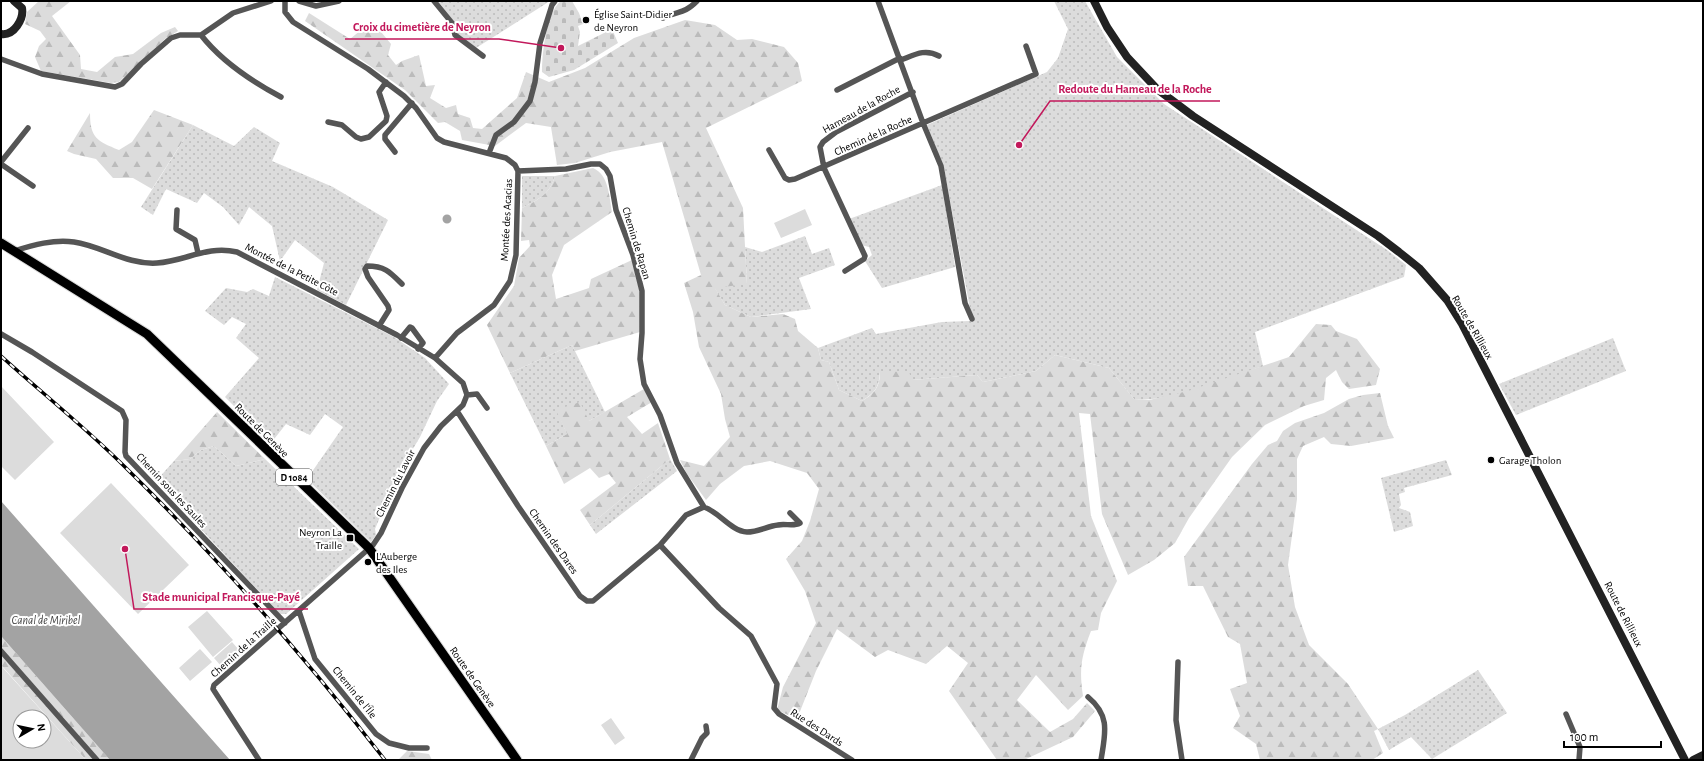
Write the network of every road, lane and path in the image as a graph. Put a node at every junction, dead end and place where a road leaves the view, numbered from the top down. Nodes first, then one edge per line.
1 (14, 1) edge
2 (272, 1) edge
3 (285, 1) edge
4 (299, 1) edge
5 (339, 1) edge
6 (434, 1) edge
7 (555, 1) edge
8 (697, 1) edge
9 (878, 1) edge
10 (1094, 1) edge
11 (663, 18) dead end
12 (1, 34) edge
13 (201, 35) junction
14 (1026, 46) dead end
15 (482, 56) dead end
16 (939, 56) dead end
17 (1, 59) edge
18 (900, 59) junction
19 (386, 82) junction
20 (837, 90) dead end
21 (913, 92) junction
22 (281, 97) dead end
23 (412, 103) junction
24 (328, 122) dead end
25 (924, 123) junction
26 (28, 128) dead end
27 (769, 150) dead end
28 (395, 152) dead end
29 (489, 153) junction
30 (1, 163) edge
31 (824, 168) junction
32 (518, 171) junction
33 (33, 186) dead end
34 (177, 210) dead end
35 (1, 243) edge
36 (14, 252) junction
37 (198, 253) junction
38 (845, 272) dead end
39 (402, 284) dead end
40 (972, 319) dead end
41 (379, 326) junction
42 (1, 334) edge
43 (401, 338) junction
44 (418, 349) junction
45 (435, 358) junction
46 (467, 394) junction
47 (487, 408) dead end
48 (457, 411) junction
49 (704, 507) junction
50 (790, 513) dead end
51 (660, 545) junction
52 (369, 548) junction
53 (299, 611) junction
54 (285, 623) junction
55 (1, 651) edge
56 (1178, 662) dead end
57 (1088, 697) dead end
58 (1566, 714) dead end
59 (706, 726) dead end
60 (427, 748) dead end
61 (1703, 755) edge
62 (97, 760) edge
63 (259, 760) edge
64 (517, 760) edge
65 (691, 760) edge
66 (852, 760) edge
67 (1100, 760) edge
68 (1182, 760) edge
69 (1579, 760) edge
70 (1685, 760) edge
71 (1693, 760) edge

1 - 12 street
2 - 13 street
3 - 19 street
4 - 5 street
6 - 15 street
7 - 29 street
8 - 11 street
9 - 18 street, Chemin de la Roche
10 - 70 street, Route de Rillieux
13 - 17 street
13 - 22 street
14 - 25 street
16 - 18 street
18 - 20 street
18 - 21 street, Chemin de la Roche
19 - 23 street
19 - 24 street
21 - 25 street, Chemin de la Roche
21 - 31 street, Hameau de la Roche
23 - 28 street
23 - 29 street
25 - 31 street, Chemin de la Roche
25 - 40 street
26 - 30 street
27 - 31 street, Chemin de la Roche
29 - 32 street
30 - 33 street
31 - 38 street, Hameau de la Roche
32 - 45 street, Montée des Acacias
32 - 49 street, Chemin de Rapan
34 - 37 street
35 - 36 main road, Route de Genève / D 1084
36 - 37 street, Montée de la Petite Côte
36 - 52 main road, Route de Genève / D 1084
37 - 41 street, Montée de la Petite Côte
39 - 41 street
41 - 43 street, Montée de la Petite Côte
42 - 54 street, Chemin sous les Saules
43 - 44 street, Montée de la Petite Côte
43 - 44 street
44 - 45 street, Montée de la Petite Côte
45 - 46 street, Montée de la Petite Côte
46 - 47 street
46 - 48 street
48 - 51 street, Chemin des Dares
48 - 52 street, Chemin du Lavoir
49 - 50 street
49 - 51 street, Chemin des Dares
51 - 66 street, Rue des Dards
52 - 53 street, Chemin de la Traille
52 - 64 main road, Route de Genève / D 1084
53 - 54 street, Chemin de la Traille
53 - 60 street, Chemin de l'Île
54 - 63 street, Chemin de la Traille
55 - 62 street
56 - 68 street
57 - 67 street
58 - 69 street
59 - 65 street
61 - 71 street

